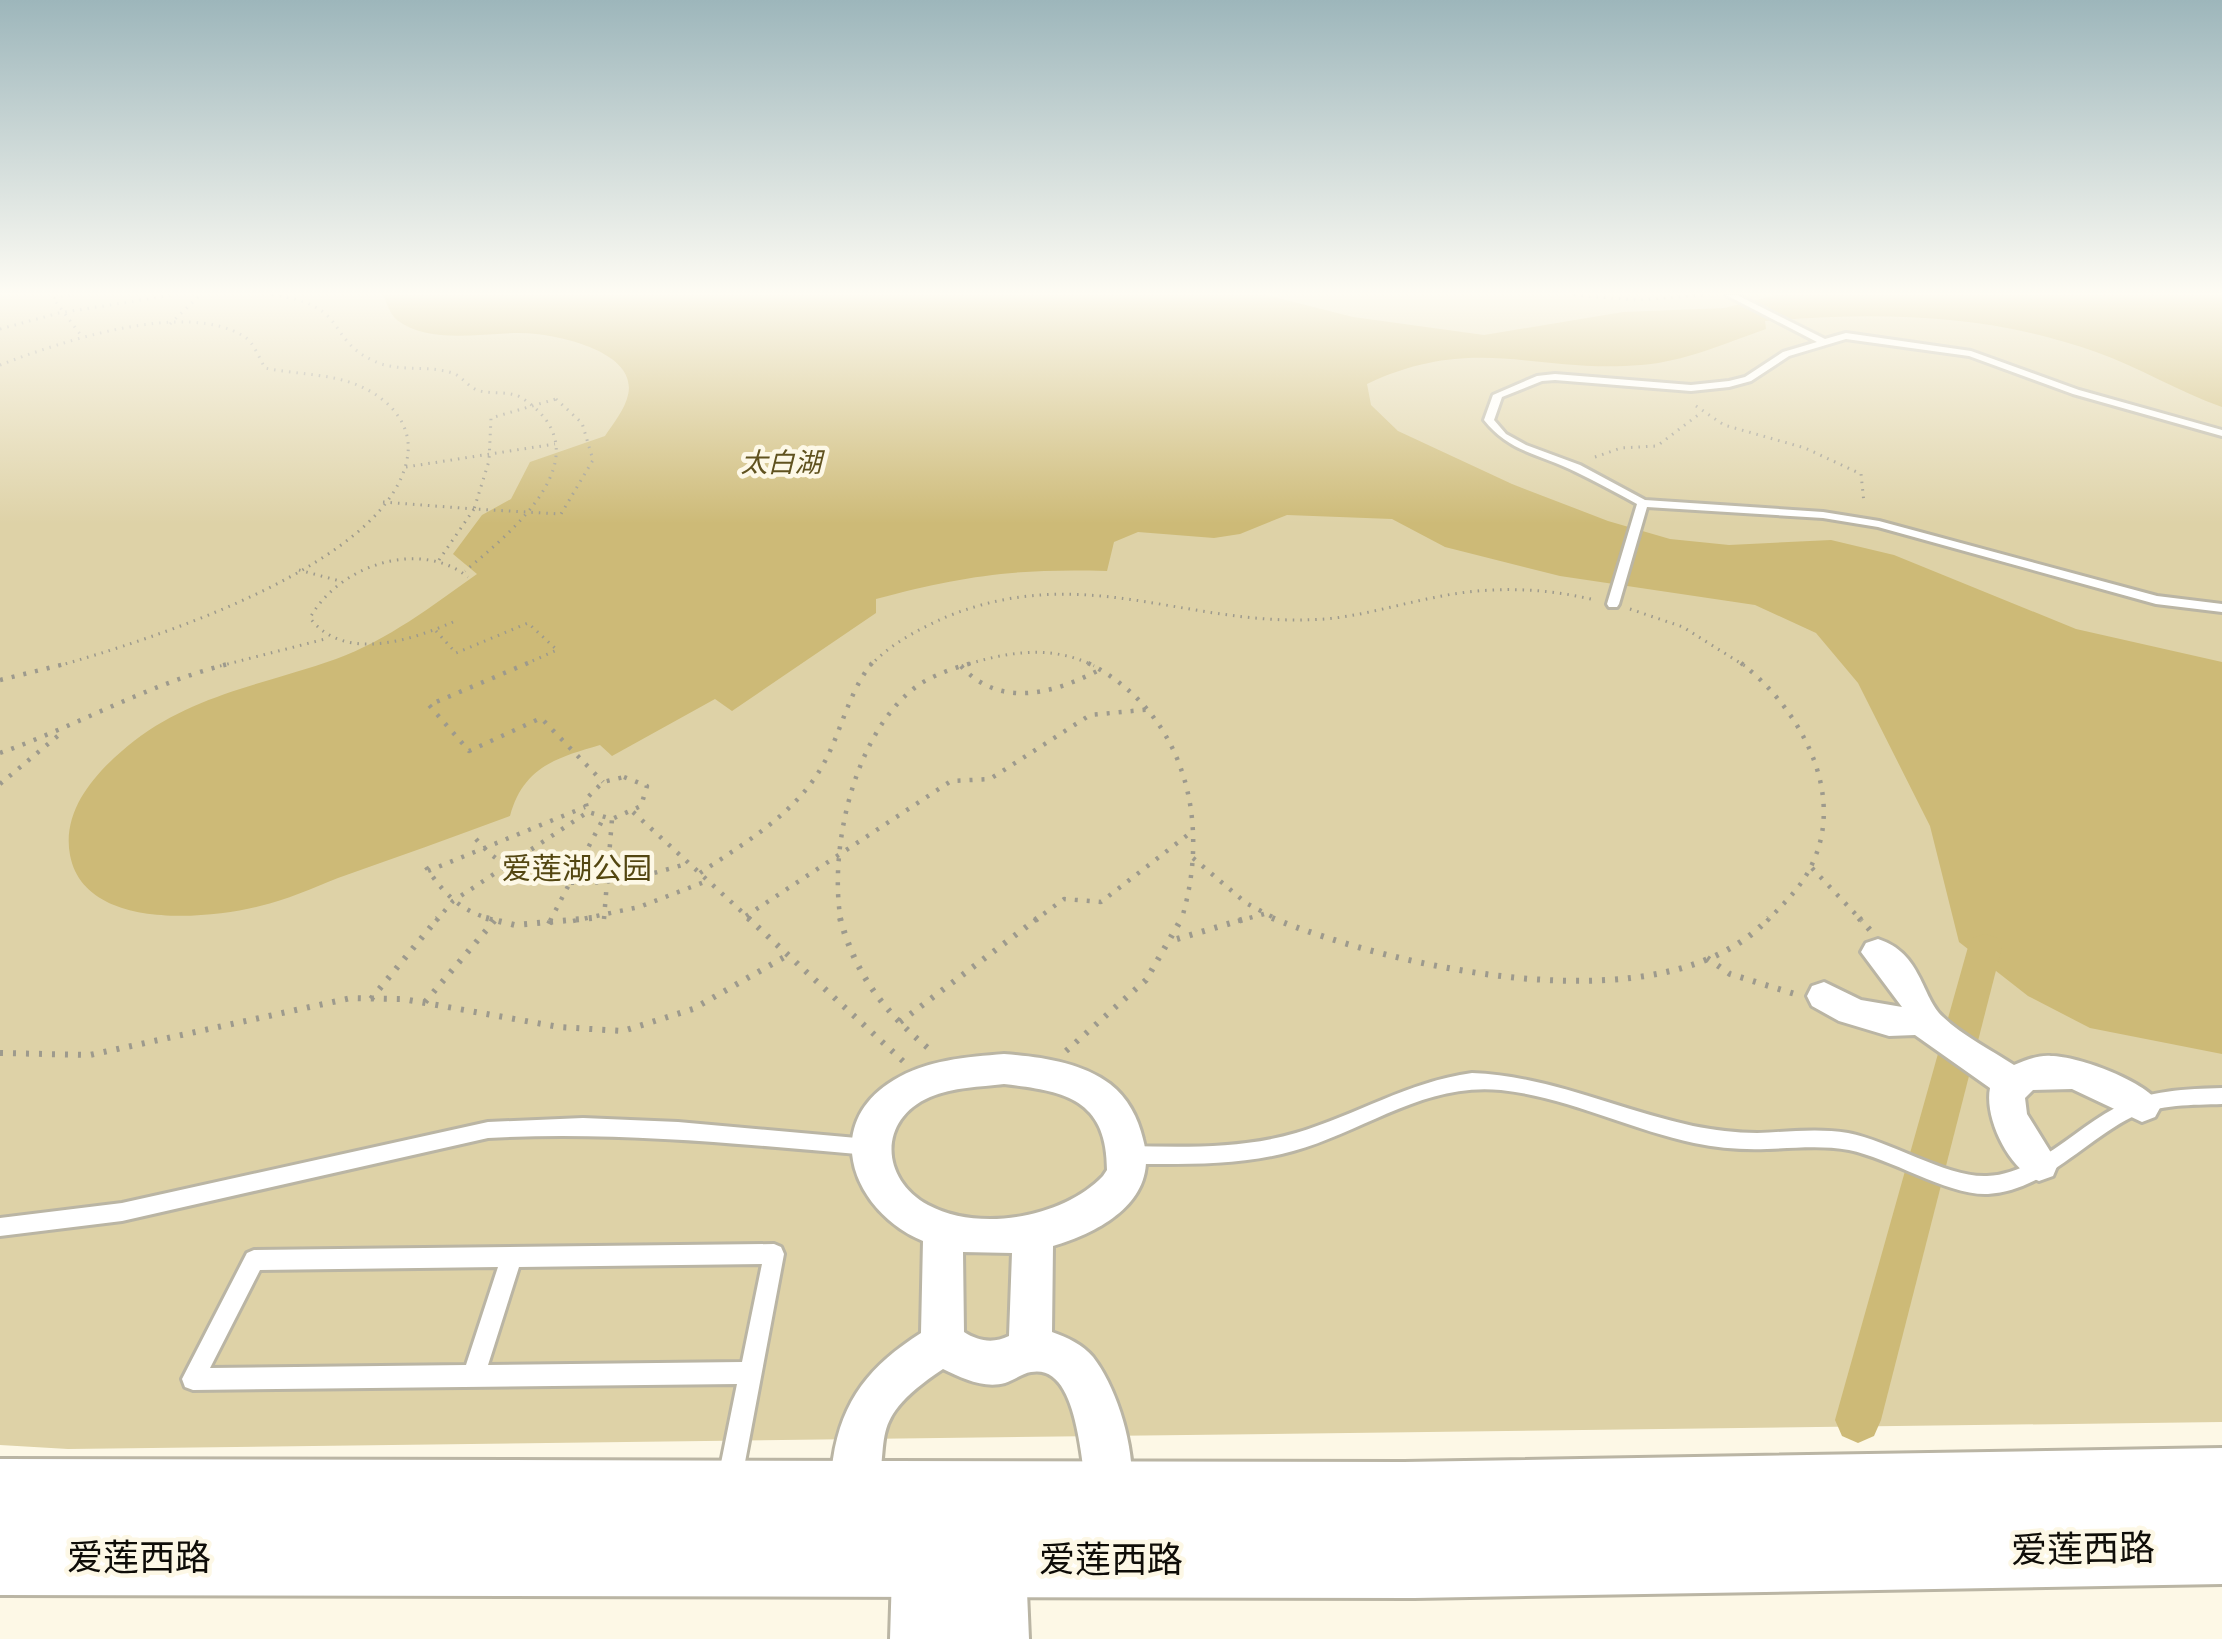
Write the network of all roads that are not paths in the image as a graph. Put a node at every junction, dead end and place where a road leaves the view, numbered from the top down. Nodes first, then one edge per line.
1 (1759, 371) edge
2 (2019, 371) edge
3 (2222, 433) edge
4 (1643, 503) junction
5 (1613, 604) road end
6 (2222, 608) edge
7 (1878, 952) road end
8 (1824, 996) road end
9 (1922, 1021) junction
10 (2013, 1084) junction
11 (2222, 1096) edge
12 (2142, 1106) junction
13 (869, 1147) junction
14 (1129, 1155) junction
15 (2038, 1164) junction
16 (0, 1226) edge
17 (943, 1230) junction
18 (1033, 1231) junction
19 (512, 1257) junction
20 (942, 1344) junction
21 (1030, 1348) junction
22 (752, 1373) junction
23 (473, 1376) junction
24 (2222, 1486) edge
25 (0, 1497) edge
26 (726, 1498) junction
27 (852, 1499) junction
28 (1110, 1499) junction
29 (959, 1528) junction
30 (2222, 1545) edge
31 (0, 1556) edge
32 (926, 1639) edge
33 (993, 1639) edge

1 - 4 lane
2 - 3 lane
4 - 5 lane
4 - 6 lane
7 - 9 street
8 - 9 street
9 - 10 street
10 - 12 street
10 - 15 street
11 - 12 lane
12 - 15 lane
13 - 14 street
13 - 16 lane
13 - 17 street
14 - 15 lane
14 - 18 street
17 - 18 street
17 - 20 street
18 - 21 street
19 - 22 lane
19 - 23 lane
19 - 23 lane
20 - 21 street
20 - 27 street
21 - 28 street
22 - 23 lane
22 - 26 lane
24 - 28 main road, 爱莲西路
25 - 26 main road, 爱莲西路
26 - 27 main road, 爱莲西路
27 - 29 main road, 爱莲西路
28 - 29 main road, 爱莲西路
29 - 30 main road, 爱莲西路
29 - 31 main road, 爱莲西路
29 - 32 main road
29 - 33 main road

